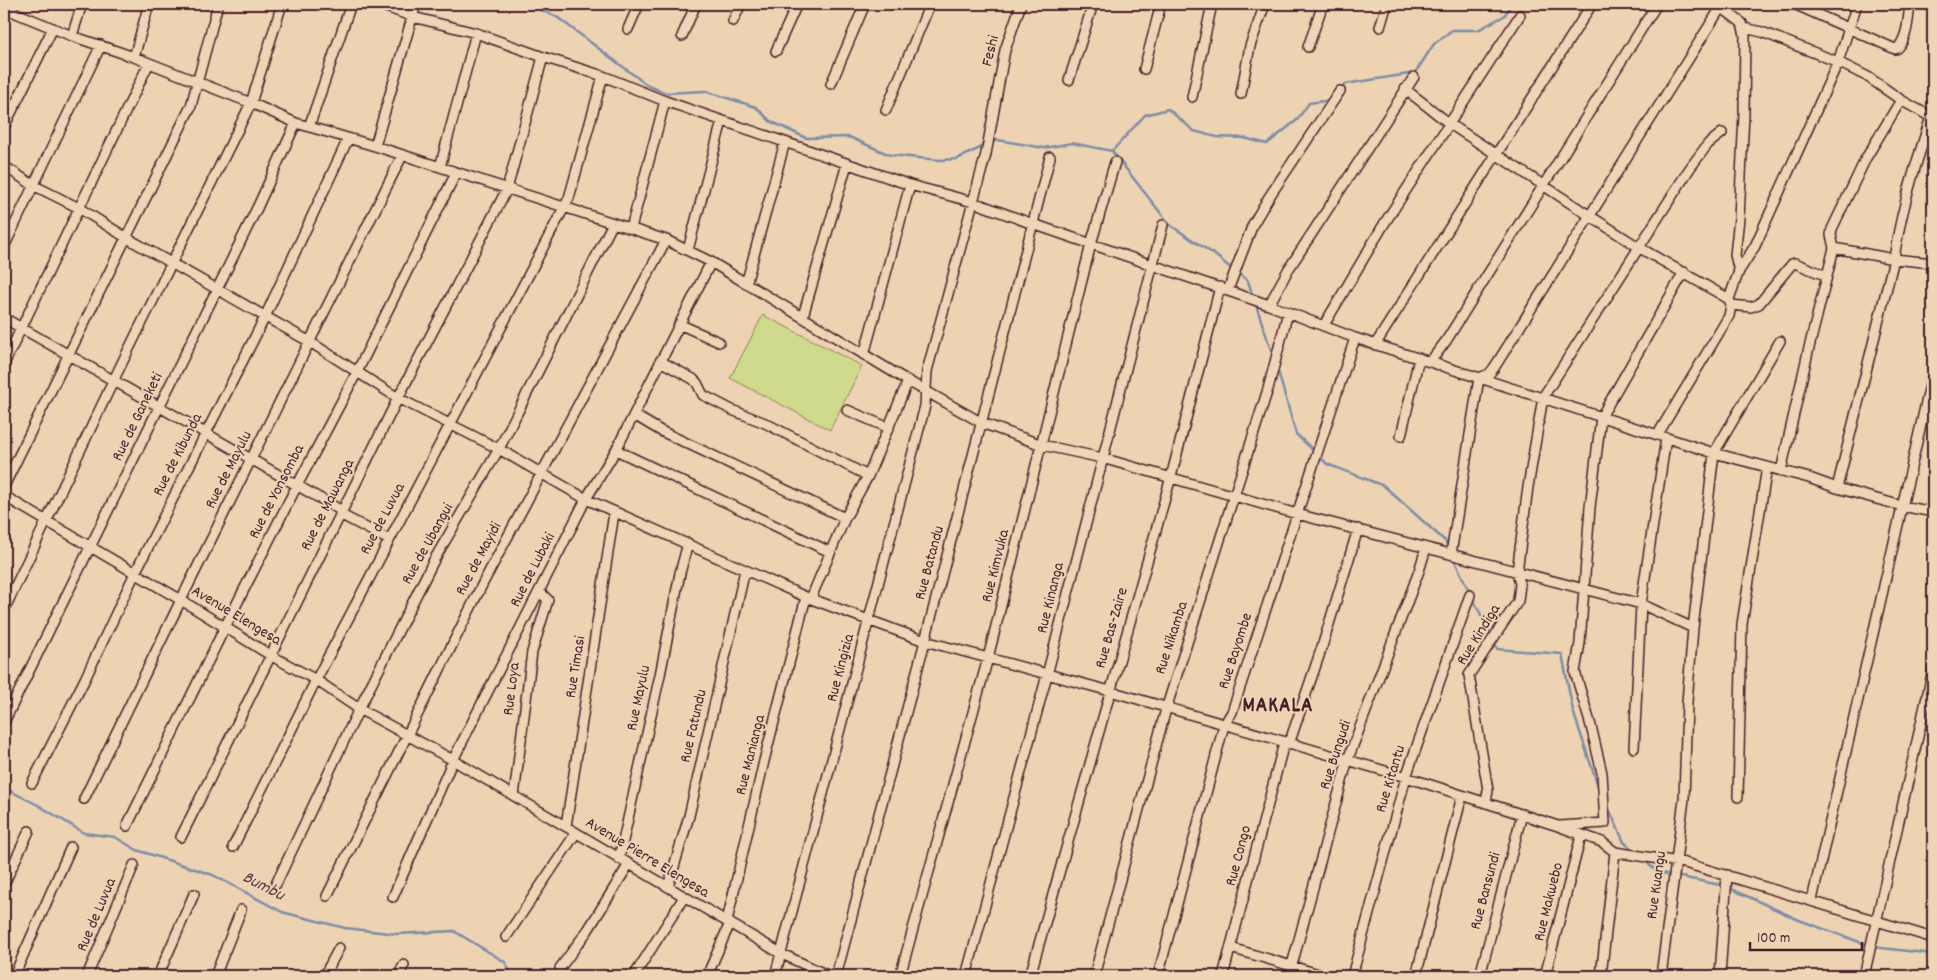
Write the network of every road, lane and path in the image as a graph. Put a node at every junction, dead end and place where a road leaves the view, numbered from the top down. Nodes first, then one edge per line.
1 (82, 4) edge
2 (149, 4) edge
3 (218, 4) edge
4 (282, 4) edge
5 (351, 4) edge
6 (378, 4) edge
7 (416, 4) edge
8 (639, 4) edge
9 (696, 4) edge
10 (741, 4) edge
11 (797, 4) edge
12 (865, 4) edge
13 (930, 4) edge
14 (1020, 4) edge
15 (1093, 4) edge
16 (1161, 4) edge
17 (1212, 4) edge
18 (1265, 4) edge
19 (1323, 4) edge
20 (1387, 4) edge
21 (1592, 4) edge
22 (1657, 4) edge
23 (1794, 4) edge
24 (1857, 4) edge
25 (1910, 4) edge
26 (1720, 5) edge
27 (4, 8) edge
28 (1520, 15) dead end
29 (413, 17) junction
30 (733, 21) dead end
31 (53, 28) junction
32 (1380, 28) dead end
33 (1744, 28) junction
34 (1849, 28) junction
35 (628, 30) dead end
36 (476, 33) junction
37 (72, 36) junction
38 (682, 36) dead end
39 (101, 45) junction
40 (1308, 47) dead end
41 (776, 51) dead end
42 (134, 57) junction
43 (542, 57) junction
44 (1838, 62) junction
45 (149, 63) junction
46 (1144, 69) dead end
47 (603, 76) junction
48 (1414, 77) dead end
49 (1069, 80) dead end
50 (197, 82) junction
51 (831, 84) dead end
52 (1405, 89) junction
53 (1340, 91) dead end
54 (1241, 94) dead end
55 (1192, 97) dead end
56 (1901, 100) junction
57 (665, 101) junction
58 (251, 103) junction
59 (886, 110) dead end
60 (1932, 113) edge
61 (722, 120) junction
62 (296, 123) junction
63 (1450, 124) junction
64 (4, 127) edge
65 (309, 127) junction
66 (1722, 133) dead end
67 (348, 139) junction
68 (785, 142) junction
69 (375, 146) junction
70 (1497, 155) junction
71 (402, 156) junction
72 (1050, 157) dead end
73 (1115, 162) dead end
74 (847, 164) junction
75 (4, 166) edge
76 (440, 167) junction
77 (456, 173) junction
78 (33, 185) junction
79 (910, 185) junction
80 (1543, 185) junction
81 (507, 189) junction
82 (973, 202) junction
83 (79, 208) junction
84 (564, 208) junction
85 (1590, 216) junction
86 (613, 223) junction
87 (1033, 224) junction
88 (1163, 226) dead end
89 (631, 228) junction
90 (127, 238) junction
91 (666, 240) junction
92 (1091, 244) junction
93 (4, 247) edge
94 (1640, 248) junction
95 (1834, 248) junction
96 (688, 250) junction
97 (1894, 259) junction
98 (711, 262) junction
99 (172, 263) junction
100 (1933, 263) edge
101 (1152, 265) junction
102 (1739, 270) junction
103 (1684, 272) junction
104 (1827, 276) junction
105 (746, 284) junction
106 (217, 288) junction
107 (1224, 288) junction
108 (1730, 302) junction
109 (1270, 304) junction
110 (1288, 312) junction
111 (803, 316) junction
112 (265, 317) junction
113 (4, 318) edge
114 (679, 324) junction
115 (1324, 325) junction
116 (21, 328) junction
117 (1355, 338) junction
118 (1780, 341) dead end
119 (310, 342) junction
120 (719, 342) dead end
121 (1375, 345) junction
122 (69, 355) junction
123 (864, 355) junction
124 (1418, 358) junction
125 (660, 361) junction
126 (1430, 362) junction
127 (4, 364) edge
128 (357, 372) junction
129 (1933, 372) edge
130 (1479, 378) junction
131 (114, 380) junction
132 (908, 381) junction
133 (926, 390) junction
134 (1542, 397) junction
135 (398, 398) junction
136 (160, 408) junction
137 (847, 410) dead end
138 (634, 415) junction
139 (1601, 416) junction
140 (982, 423) junction
141 (452, 424) junction
142 (889, 428) junction
143 (206, 434) junction
144 (1401, 436) dead end
145 (1662, 436) junction
146 (1042, 445) junction
147 (499, 448) junction
148 (616, 450) junction
149 (1714, 452) junction
150 (1102, 458) junction
151 (251, 459) junction
152 (1767, 467) junction
153 (1781, 471) junction
154 (542, 475) junction
155 (868, 476) junction
156 (1171, 477) junction
157 (297, 485) junction
158 (4, 486) edge
159 (1837, 488) junction
160 (4, 496) edge
161 (1234, 496) junction
162 (586, 499) junction
163 (1902, 506) junction
164 (1933, 512) edge
165 (341, 513) junction
166 (614, 513) junction
167 (1297, 514) junction
168 (846, 518) junction
169 (46, 522) junction
170 (1358, 529) junction
171 (389, 540) junction
172 (688, 543) junction
173 (91, 548) junction
174 (1426, 548) junction
175 (830, 552) junction
176 (1451, 554) junction
177 (745, 570) junction
178 (1517, 572) junction
179 (135, 573) junction
180 (1584, 588) junction
181 (539, 591) junction
182 (1470, 595) dead end
183 (808, 598) junction
184 (181, 600) junction
185 (1641, 604) junction
186 (4, 610) edge
187 (869, 620) junction
188 (225, 627) junction
189 (1693, 628) junction
190 (925, 641) junction
191 (270, 655) junction
192 (988, 658) junction
193 (1933, 670) edge
194 (1047, 675) junction
195 (316, 680) junction
196 (1110, 691) junction
197 (1166, 708) junction
198 (359, 709) junction
199 (4, 722) edge
200 (1224, 725) junction
201 (406, 734) junction
202 (1286, 743) junction
203 (1634, 748) dead end
204 (1348, 759) junction
205 (453, 760) junction
206 (1406, 777) junction
207 (32, 783) dead end
208 (514, 796) junction
209 (1462, 796) junction
210 (1738, 797) dead end
211 (84, 799) dead end
212 (1486, 803) junction
213 (1522, 814) junction
214 (127, 826) dead end
215 (566, 826) junction
216 (1558, 826) junction
217 (29, 831) dead end
218 (576, 833) junction
219 (1581, 836) junction
220 (181, 837) dead end
221 (232, 847) dead end
222 (71, 848) dead end
223 (1615, 852) junction
224 (619, 859) junction
225 (1676, 861) junction
226 (629, 864) junction
227 (134, 865) dead end
228 (1727, 876) junction
229 (4, 884) edge
230 (276, 884) dead end
231 (668, 887) junction
232 (194, 894) dead end
233 (327, 896) dead end
234 (392, 897) dead end
235 (684, 897) junction
236 (1812, 900) junction
237 (240, 910) dead end
238 (728, 922) junction
239 (1877, 922) junction
240 (506, 937) dead end
241 (1933, 938) edge
242 (339, 948) dead end
243 (1231, 948) junction
244 (782, 954) junction
245 (404, 965) dead end
246 (1292, 965) junction
247 (560, 968) dead end
248 (14, 976) edge
249 (87, 976) edge
250 (158, 976) edge
251 (215, 976) edge
252 (324, 976) edge
253 (398, 976) edge
254 (634, 976) edge
255 (707, 976) edge
256 (775, 976) edge
257 (829, 976) edge
258 (836, 976) edge
259 (900, 976) edge
260 (966, 976) edge
261 (1030, 976) edge
262 (1094, 976) edge
263 (1158, 976) edge
264 (1223, 976) edge
265 (1289, 976) edge
266 (1325, 976) edge
267 (1352, 976) edge
268 (1416, 976) edge
269 (1480, 976) edge
270 (1545, 976) edge
271 (1601, 976) edge
272 (1661, 976) edge
273 (1720, 976) edge
274 (1864, 976) edge

1 - 37 street
2 - 42 street
3 - 50 street
4 - 58 street
5 - 65 street
6 - 29 street
7 - 29 street
8 - 35 street
9 - 38 street
10 - 30 street
11 - 41 street
12 - 51 street
13 - 59 street
14 - 82 street, Feshi
15 - 49 street
16 - 46 street
17 - 55 street
18 - 54 street
19 - 40 street
20 - 32 street
21 - 70 street
22 - 80 street
23 - 34 street
24 - 34 street
25 - 34 street
26 - 33 street
26 - 85 street
27 - 31 street
28 - 63 street
29 - 36 street
29 - 69 street
31 - 37 street
31 - 64 street
33 - 44 street
33 - 102 street
34 - 44 street
36 - 43 street
36 - 76 street
37 - 39 street
39 - 42 street
39 - 78 street
42 - 45 street
43 - 47 street
43 - 81 street, Rue de Mawanga
44 - 56 street
44 - 102 street
45 - 50 street
45 - 83 street
47 - 57 street
47 - 84 street, Rue de Luvua
48 - 52 street
50 - 58 street
50 - 90 street
52 - 63 street
52 - 109 street
53 - 107 street, Rue Bas-Zaire
56 - 60 street
56 - 95 street
57 - 61 street
57 - 89 street
58 - 62 street
58 - 99 street
60 - 97 street
61 - 68 street
61 - 96 street
62 - 65 street
62 - 106 street, Rue de Ganeketi
63 - 70 street
63 - 115 street
65 - 67 street
66 - 94 street
67 - 69 street
67 - 112 street, Rue de Kibunda
68 - 74 street
68 - 105 street
69 - 71 street
70 - 80 street
70 - 121 street
71 - 76 street
71 - 119 street, Rue de Mayulu
72 - 87 street, Rue Batandu
73 - 92 street, Rue Kimvuka
74 - 79 street
74 - 111 street
75 - 78 street
76 - 77 street
77 - 81 street
77 - 128 street, Rue de Yonsomba
78 - 83 street
78 - 93 street
79 - 82 street
79 - 123 street
80 - 85 street
80 - 126 street
81 - 84 street
81 - 135 street, Rue de Mawanga
82 - 87 street
82 - 133 street, Rue Kingizia
83 - 90 street
83 - 116 street
84 - 86 street
84 - 141 street, Rue de Luvua
85 - 94 street
85 - 130 street
86 - 89 street
86 - 147 street, Rue de Ubangui
87 - 92 street
87 - 140 street, Rue Batandu
88 - 101 street, Rue Kinanga
89 - 91 street
90 - 99 street
90 - 122 street
91 - 96 street
91 - 154 street, Rue de Mayidi
92 - 101 street
92 - 146 street, Rue Kimvuka
94 - 103 street
94 - 134 street
95 - 97 street
95 - 104 street
96 - 98 street
97 - 100 street
97 - 159 street
98 - 105 street
98 - 114 street, Rue de Lubaki
99 - 106 street
99 - 131 street
101 - 107 street
101 - 150 street, Rue Kinanga
102 - 108 street
103 - 108 street
103 - 139 street
104 - 108 street
104 - 153 street
105 - 111 street
106 - 112 street
106 - 136 street, Rue de Ganeketi
107 - 109 street
107 - 156 street, Rue Bas-Zaire
108 - 145 street
109 - 110 street
110 - 115 street
110 - 161 street, Rue Nikamba
111 - 123 street
112 - 119 street
112 - 143 street, Rue de Kibunda
113 - 116 street
114 - 120 street
114 - 125 street, Rue de Lubaki
115 - 117 street
116 - 122 street
116 - 127 street
117 - 121 street
117 - 167 street, Rue Bayombe
118 - 149 street
119 - 128 street
119 - 151 street, Rue de Mayulu
121 - 124 street
122 - 131 street
122 - 158 street
123 - 132 street
124 - 126 street
124 - 144 street
125 - 138 street, Rue de Lubaki
125 - 155 street
126 - 130 street
128 - 135 street
128 - 157 street, Rue de Yonsomba
129 - 163 street
130 - 134 street
130 - 176 street
131 - 136 street
131 - 169 street
132 - 133 street
132 - 142 street, Rue Manianga
133 - 140 street
133 - 187 street, Rue Kingizia
134 - 139 street
134 - 178 street, Rue Kindiga
135 - 141 street
135 - 165 street, Rue de Mawanga
136 - 143 street
136 - 173 street, Rue de Ganeketi
137 - 142 street
138 - 148 street, Rue de Lubaki
138 - 168 street
139 - 145 street
139 - 180 street
140 - 146 street
140 - 190 street, Rue Batandu
141 - 147 street
141 - 171 street, Rue de Luvua
142 - 155 street, Rue Manianga
143 - 151 street
143 - 179 street, Rue de Kibunda
145 - 149 street
145 - 185 street
146 - 150 street
146 - 192 street, Rue Kimvuka
147 - 154 street
147 - 198 street, Rue de Ubangui
148 - 162 street, Rue de Lubaki
148 - 175 street
149 - 152 street
149 - 189 street, Rue Kuangu
150 - 156 street
150 - 194 street, Rue Kinanga
151 - 157 street
151 - 184 street, Rue de Mayulu
152 - 153 street
152 - 210 street
153 - 159 street
154 - 162 street
154 - 201 street, Rue de Mayidi
155 - 168 street, Rue Manianga
156 - 161 street
156 - 196 street, Rue Bas-Zaire
157 - 165 street
157 - 188 street, Rue de Yonsomba
159 - 163 street
160 - 169 street, Avenue Elengesa
161 - 167 street
161 - 197 street, Rue Nikamba
162 - 166 street
162 - 181 street, Rue de Lubaki
163 - 164 street
163 - 236 street
165 - 171 street
165 - 191 street, Rue de Mawanga
166 - 172 street
166 - 215 street, Rue Timasi
167 - 170 street
167 - 200 street, Rue Bayombe
168 - 175 street, Rue Manianga
169 - 173 street, Avenue Elengesa
169 - 186 street
170 - 174 street
170 - 202 street, Rue Congo
171 - 195 street, Rue de Luvua
172 - 177 street
172 - 224 street, Rue Mayulu
173 - 179 street, Avenue Elengesa
173 - 199 street, Rue de Ganeketi
174 - 176 street
174 - 204 street, Rue Bungudi
175 - 183 street, Rue Manianga
176 - 178 street
177 - 183 street
177 - 231 street, Rue Fatundu
178 - 180 street
178 - 212 street, Rue Kindiga
179 - 184 street, Avenue Elengesa
179 - 207 street, Rue de Kibunda
180 - 185 street
180 - 216 street
181 - 205 street, Rue de Lubaki
181 - 208 street, Rue Loya
182 - 206 street, Rue Kitantu
183 - 187 street
183 - 238 street, Rue Manianga
184 - 188 street, Avenue Elengesa
184 - 211 street, Rue de Mayulu
185 - 189 street
185 - 203 street
187 - 190 street
187 - 244 street, Rue Kingizia
188 - 191 street, Avenue Elengesa
188 - 214 street, Rue de Yonsomba
189 - 225 street, Rue Kuangu
190 - 192 street
190 - 258 street, Rue Batandu
191 - 195 street, Avenue Elengesa
191 - 220 street, Rue de Mawanga
192 - 194 street
192 - 259 street, Rue Kimvuka
193 - 239 street
194 - 196 street
194 - 260 street, Rue Kinanga
195 - 198 street, Avenue Elengesa
195 - 221 street, Rue de Luvua
196 - 197 street
196 - 261 street, Rue Bas-Zaire
197 - 200 street
197 - 262 street, Rue Nikamba
198 - 201 street, Avenue Elengesa
198 - 230 street, Rue de Ubangui
200 - 202 street
200 - 263 street, Rue Bayombe
201 - 205 street, Avenue Elengesa
201 - 233 street, Rue de Mayidi
202 - 204 street
202 - 243 street, Rue Congo
204 - 206 street
204 - 246 street, Rue Bungudi
205 - 208 street, Avenue Pierre Elengesa
205 - 234 street, Rue de Lubaki
206 - 209 street
206 - 267 street, Rue Kitantu
208 - 215 street, Avenue Pierre Elengesa
209 - 212 street
209 - 268 street
212 - 213 street
213 - 216 street
213 - 269 street, Rue Bansundi
215 - 218 street, Avenue Pierre Elengesa
216 - 219 street
217 - 229 street
218 - 224 street, Avenue Pierre Elengesa
218 - 240 street
219 - 223 street
219 - 270 street, Rue Makwebo
222 - 248 street
223 - 225 street
223 - 271 street
224 - 226 street, Avenue Pierre Elengesa
225 - 228 street
225 - 272 street, Rue Kuangu
226 - 231 street, Avenue Pierre Elengesa
226 - 247 street
227 - 249 street, Rue de Luvua
228 - 236 street
228 - 273 street
231 - 235 street, Avenue Pierre Elengesa
232 - 250 street
235 - 238 street, Avenue Pierre Elengesa
235 - 254 street
236 - 239 street
237 - 251 street
238 - 244 street, Avenue Pierre Elengesa
238 - 255 street, Rue Manianga
239 - 241 street
239 - 274 street
242 - 252 street
243 - 246 street
243 - 264 street, Rue Congo
244 - 256 street, Rue Kingizia
244 - 257 street, Avenue Pierre Elengesa
245 - 253 street
246 - 265 street, Rue Bungudi
246 - 266 street

